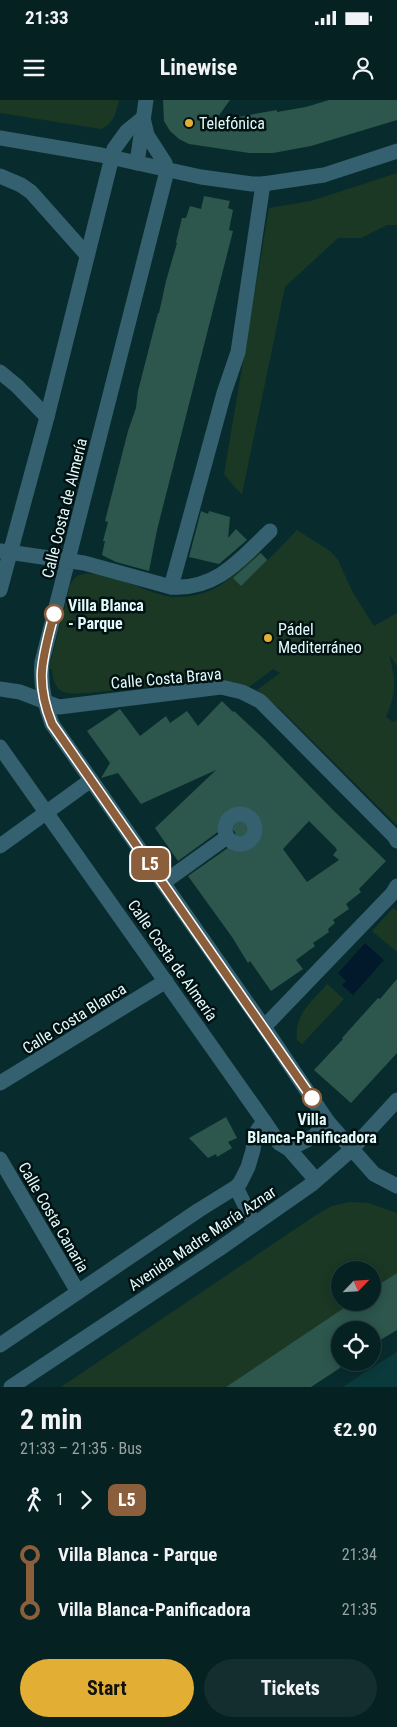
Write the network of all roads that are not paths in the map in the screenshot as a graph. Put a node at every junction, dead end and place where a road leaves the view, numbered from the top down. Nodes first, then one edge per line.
1 (146, 100) edge
2 (143, 118) junction
3 (0, 138) edge
4 (397, 151) edge
5 (112, 157) junction
6 (137, 163) junction
7 (167, 171) junction
8 (0, 176) edge
9 (263, 184) junction
10 (87, 255) junction
11 (0, 372) edge
12 (47, 417) junction
13 (270, 531) dead end
14 (5, 551) edge
15 (68, 562) junction
16 (171, 587) junction
17 (0, 590) edge
18 (0, 689) edge
19 (44, 702) junction
20 (0, 747) edge
21 (91, 780) junction
22 (46, 812) junction
23 (227, 837) dead end
24 (397, 841) edge
25 (0, 846) edge
26 (162, 883) junction
27 (397, 886) edge
28 (166, 982) junction
29 (264, 1027) junction
30 (0, 1083) edge
31 (397, 1100) edge
32 (264, 1121) junction
33 (328, 1122) junction
34 (289, 1149) junction
35 (351, 1150) junction
36 (0, 1159) edge
37 (316, 1180) junction
38 (397, 1186) edge
39 (236, 1187) junction
40 (254, 1224) junction
41 (78, 1292) junction
42 (0, 1345) edge
43 (11, 1387) edge

1 - 2 street
2 - 5 street
2 - 6 street
2 - 7 street
3 - 5 street
4 - 9 street
5 - 6 street
5 - 10 street
6 - 7 street
7 - 9 street
7 - 15 street, Calle Costa de Almería
8 - 10 street
9 - 16 street
10 - 12 street
11 - 12 street
12 - 14 street
13 - 16 street
14 - 15 street
14 - 17 street
15 - 16 street
15 - 19 street, Calle Costa de Almería
18 - 19 street, Calle Costa Brava
19 - 21 street, Calle Costa de Almería
19 - 24 street, Calle Costa Brava
20 - 22 street, Calle Costa de Almería
21 - 22 street
21 - 26 street, Calle Costa de Almería
22 - 25 street
22 - 28 street, Calle Costa de Almería
23 - 26 street
26 - 29 street, Calle Costa de Almería
27 - 29 street
28 - 30 street, Calle Costa Blanca
28 - 32 street, Calle Costa de Almería
29 - 33 street, Calle Costa de Almería
31 - 35 street, Avenida Madre María Aznar
32 - 34 street, Calle Costa de Almería
32 - 39 street
33 - 34 street
33 - 35 street, Calle Costa de Almería
34 - 37 street, Calle Costa de Almería
35 - 37 street, Avenida Madre María Aznar
35 - 38 street, Calle Costa de Almería
36 - 41 street, Calle Costa Canaria
37 - 40 street, Avenida Madre María Aznar
39 - 40 street
39 - 41 street, Avenida Madre María Aznar
40 - 43 street, Avenida Madre María Aznar
41 - 42 street, Avenida Madre María Aznar

